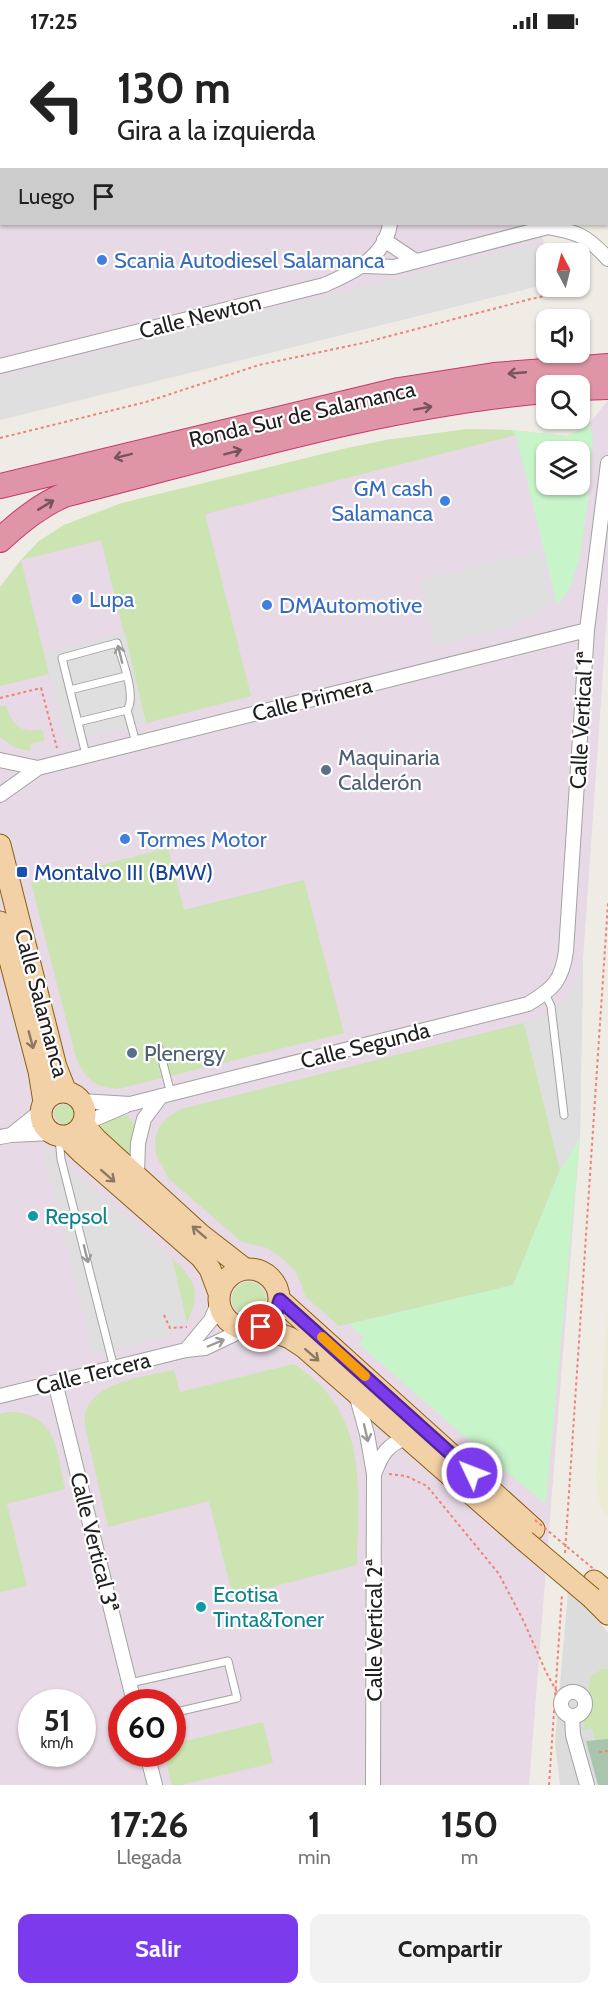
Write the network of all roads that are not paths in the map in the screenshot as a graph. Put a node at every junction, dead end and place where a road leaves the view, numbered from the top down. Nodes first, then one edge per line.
1 (390, 225) edge
2 (384, 240) junction
3 (608, 259) edge
4 (414, 260) junction
5 (364, 266) junction
6 (0, 366) edge
7 (597, 379) edge
8 (536, 392) edge
9 (608, 463) edge
10 (0, 486) edge
11 (0, 540) edge
12 (587, 630) junction
13 (126, 676) junction
14 (70, 690) junction
15 (127, 710) junction
16 (78, 722) junction
17 (136, 743) junction
18 (86, 755) junction
19 (0, 760) edge
20 (38, 768) junction
21 (0, 795) edge
22 (0, 845) edge
23 (0, 922) edge
24 (560, 977) joint
25 (545, 994) junction
26 (159, 1048) dead end
27 (166, 1095) junction
28 (73, 1097) junction
29 (129, 1104) junction
30 (42, 1106) junction
31 (564, 1115) dead end
32 (83, 1124) junction
33 (58, 1135) junction
34 (6, 1136) edge
35 (136, 1174) junction
36 (245, 1269) junction
37 (219, 1297) junction
38 (280, 1300) junction
39 (253, 1328) junction
40 (186, 1350) junction
41 (114, 1368) junction
42 (55, 1382) junction
43 (355, 1392) junction
44 (0, 1396) edge
45 (407, 1437) junction
46 (374, 1474) junction
47 (531, 1530) junction
48 (598, 1586) edge
49 (608, 1614) edge
50 (130, 1683) junction
51 (131, 1689) edge
52 (186, 1710) edge
53 (572, 1716) junction
54 (150, 1767) edge
55 (155, 1785) edge
56 (373, 1785) edge
57 (587, 1785) edge

1 - 2 street, Calle Newton
2 - 4 street
2 - 5 street, Calle Newton
3 - 4 street
4 - 5 street
5 - 6 street, Calle Newton
7 -> 10 highway, Ronda Sur de Salamanca
11 -> 8 highway, Ronda Sur de Salamanca
9 - 12 street, Calle Vertical 1ª
12 - 17 street, Calle Primera
12 - 24 street, Calle Vertical 1ª
13 - 14 lane
13 -> 14 lane
13 - 15 lane
14 - 16 lane
15 - 16 lane
15 - 17 lane
16 - 18 lane
17 - 18 street, Calle Primera
18 - 20 street, Calle Primera
19 - 20 street, Calle Primera
20 - 21 street, Calle Primera
22 - 28 main road, Calle Salamanca
23 -> 30 main road, Calle Salamanca
24 - 25 street, Calle Segunda
25 - 27 street, Calle Segunda
25 - 31 lane
26 - 27 lane
27 - 29 street, Calle Segunda
27 - 35 street
28 - 29 street, Calle Segunda
28 - 30 main road
28 - 32 main road
29 - 32 street, Calle Segunda
30 - 33 main road
30 - 34 street
32 - 33 main road
32 - 35 main road
33 - 34 street
33 -> 37 main road
33 -> 41 lane
36 -> 35 main road
36 - 37 main road
36 - 38 main road
37 - 39 main road
37 - 40 street
38 - 39 main road
38 - 47 main road
40 -> 39 street, Calle Tercera
39 -> 43 main road
40 - 41 street, Calle Tercera
41 - 42 street, Calle Tercera
42 - 44 street, Calle Tercera
42 - 50 street, Calle Vertical 3ª
43 - 45 main road
43 -> 46 street, Calle Vertical 2ª
45 - 46 street, Calle Vertical 2ª
45 - 47 main road
46 - 56 street, Calle Vertical 2ª
47 - 48 main road, bridge
48 - 49 main road
50 - 51 street, Calle Vertical 3ª
50 - 52 lane
53 - 53 street
53 - 57 street
54 - 55 street

